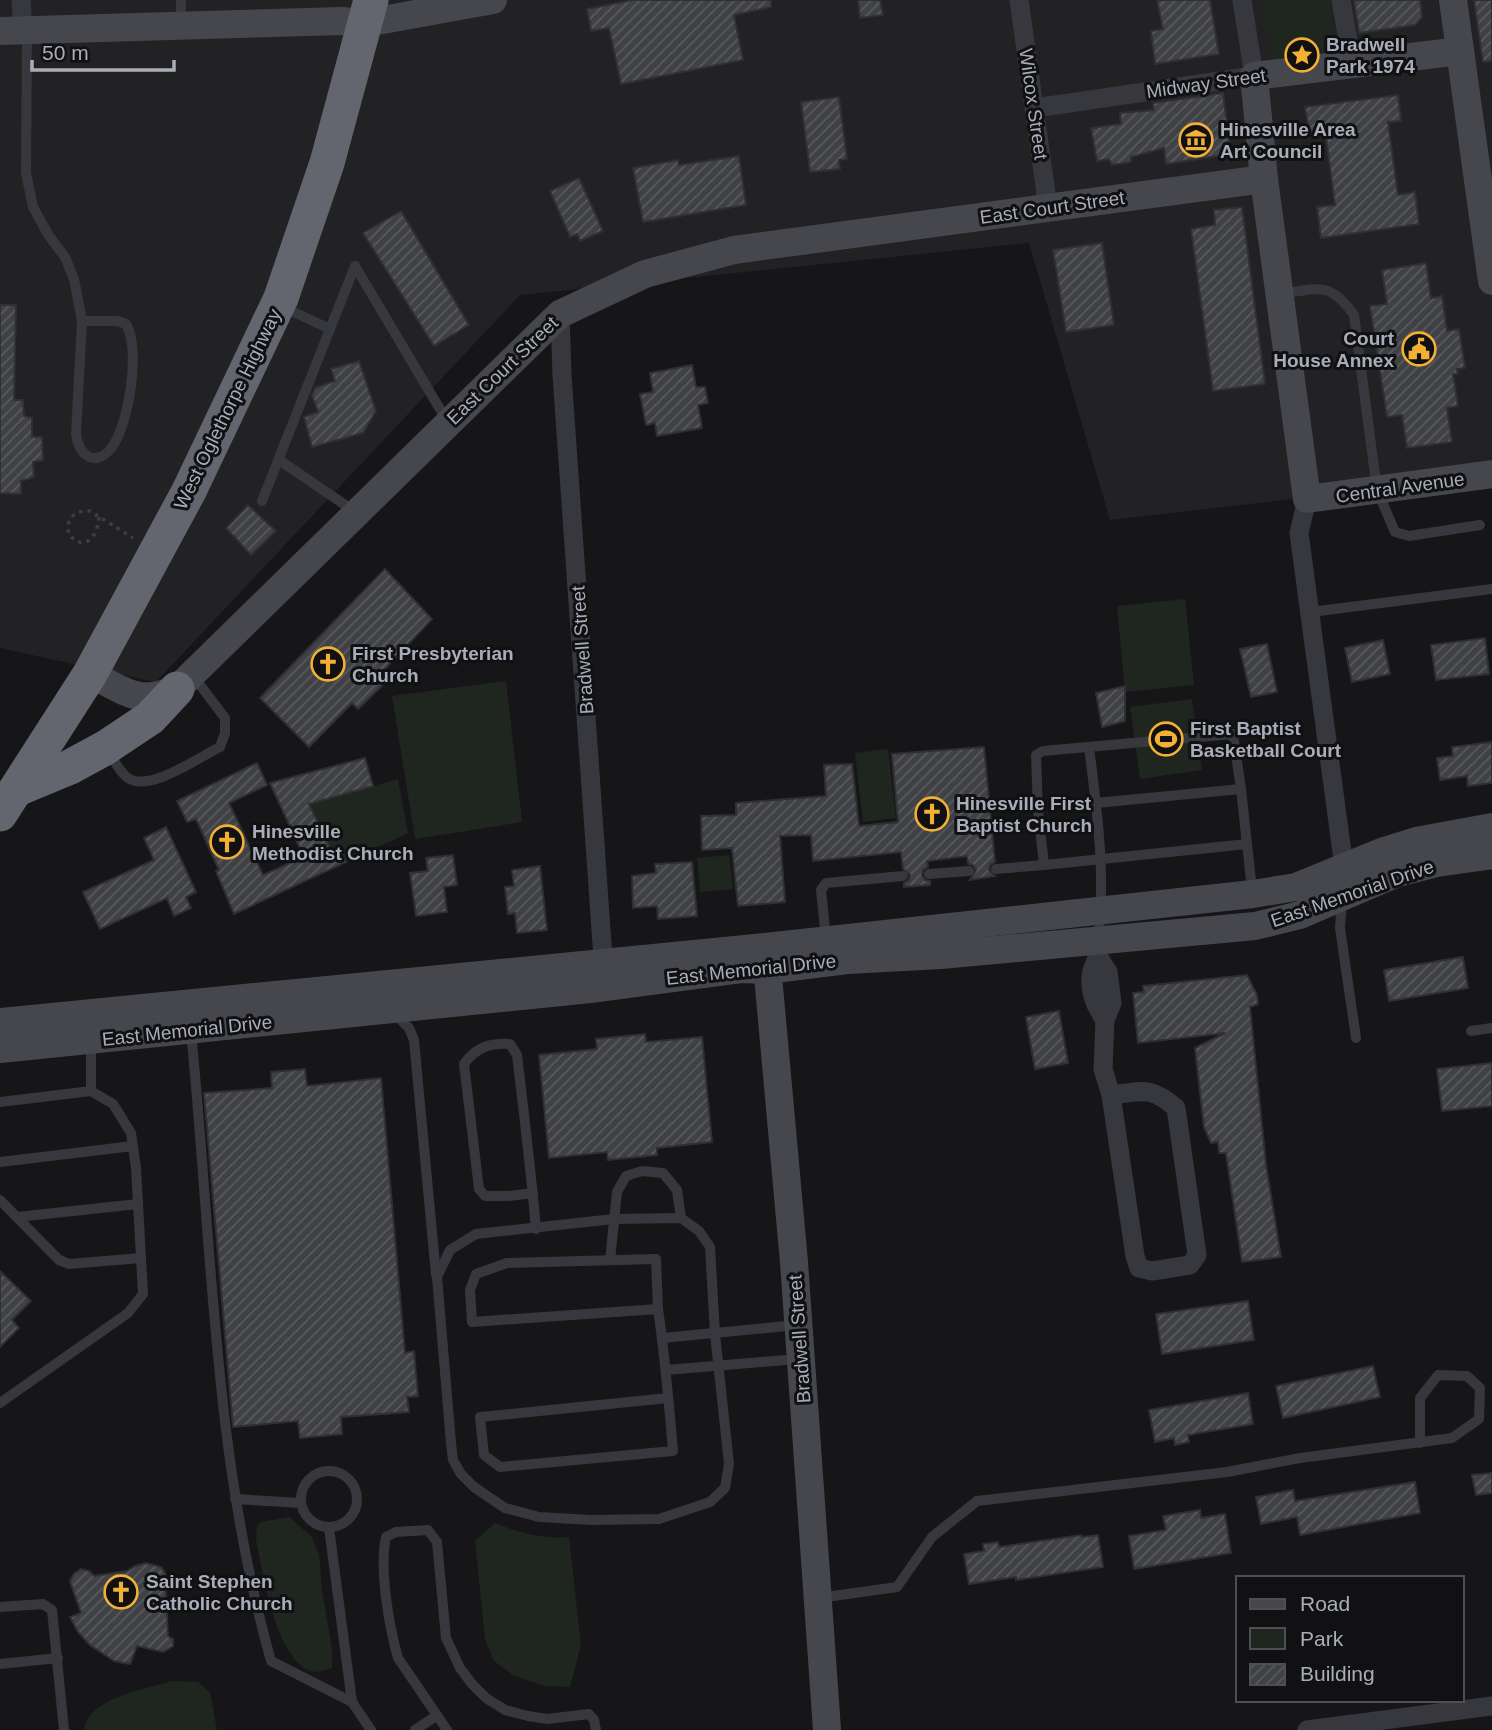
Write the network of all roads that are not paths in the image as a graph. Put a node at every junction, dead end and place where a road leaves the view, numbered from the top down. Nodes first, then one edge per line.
1 (22, 0) edge
2 (493, 0) edge
3 (1019, 0) edge
4 (1242, 0) edge
5 (1341, 0) edge
6 (1454, 0) edge
7 (368, 11) edge
8 (181, 13) edge
9 (17, 30) edge
10 (1460, 51) junction
11 (1352, 64) junction
12 (1254, 76) junction
13 (1035, 108) junction
14 (1482, 142) edge
15 (1264, 178) junction
16 (1048, 208) junction
17 (1491, 266) edge
18 (1280, 294) junction
19 (278, 305) junction
20 (559, 313) junction
21 (82, 321) junction
22 (330, 329) junction
23 (448, 422) junction
24 (279, 460) junction
25 (1492, 474) edge
26 (1377, 490) junction
27 (1307, 499) junction
28 (261, 501) dead end
29 (355, 512) junction
30 (1480, 525) dead end
31 (1492, 589) edge
32 (1311, 612) junction
33 (90, 674) junction
34 (184, 682) junction
35 (1088, 747) junction
36 (105, 748) junction
37 (1241, 789) junction
38 (8, 801) edge
39 (1096, 803) junction
40 (1492, 827) edge
41 (1247, 844) junction
42 (1492, 855) edge
43 (1101, 859) junction
44 (1044, 865) junction
45 (996, 869) dead end
46 (969, 871) dead end
47 (929, 874) dead end
48 (903, 876) dead end
49 (1343, 882) junction
50 (1253, 894) junction
51 (1102, 910) junction
52 (826, 939) junction
53 (1098, 950) junction
54 (766, 959) junction
55 (604, 974) junction
56 (389, 1010) junction
57 (190, 1016) junction
58 (0, 1022) edge
59 (89, 1026) junction
60 (1492, 1028) edge
61 (1471, 1031) dead end
62 (1356, 1038) dead end
63 (0, 1049) edge
64 (91, 1091) junction
65 (1111, 1095) junction
66 (0, 1102) edge
67 (133, 1146) junction
68 (0, 1162) edge
69 (533, 1193) junction
70 (0, 1200) edge
71 (138, 1204) junction
72 (17, 1217) junction
73 (681, 1218) junction
74 (614, 1219) junction
75 (536, 1229) junction
76 (141, 1258) junction
77 (610, 1260) junction
78 (437, 1277) junction
79 (658, 1309) junction
80 (798, 1325) junction
81 (715, 1334) junction
82 (662, 1338) junction
83 (801, 1359) junction
84 (719, 1366) junction
85 (666, 1370) junction
86 (668, 1398) junction
87 (0, 1403) edge
88 (1420, 1443) junction
89 (235, 1499) junction
90 (301, 1503) junction
91 (329, 1528) junction
92 (818, 1598) junction
93 (0, 1607) edge
94 (58, 1658) junction
95 (0, 1664) edge
96 (352, 1702) junction
97 (1492, 1706) edge
98 (436, 1716) junction
99 (64, 1730) edge
100 (371, 1730) edge
101 (415, 1730) edge
102 (447, 1730) edge
103 (596, 1730) edge
104 (827, 1730) edge
105 (1307, 1730) edge

1 - 9 street
2 - 7 street
3 - 13 street, Wilcox Street
4 - 12 street
5 - 11 street
6 - 10 street
7 - 8 street
7 - 19 highway, West Oglethorpe Highway
8 - 9 street
9 - 21 lane
10 - 11 street, Midway Street
10 - 14 street
11 - 12 street, Midway Street
12 - 13 street, Midway Street
12 - 15 street
13 - 16 street, Wilcox Street
14 - 17 street
15 - 16 street, East Court Street
15 - 18 street
16 - 20 street, East Court Street
18 - 26 lane
18 - 27 street
19 - 22 lane
19 - 33 highway, West Oglethorpe Highway
20 - 23 street, East Court Street
20 - 55 street, Bradwell Street
21 - 21 lane
22 - 23 lane
22 - 24 lane
23 - 29 street, East Court Street
24 - 28 lane
24 - 29 lane
25 - 26 street, Central Avenue
26 - 27 street, Central Avenue
26 - 30 lane
27 - 32 street
29 - 34 street, East Court Street
31 - 32 lane
32 - 49 street
33 - 34 street
33 - 38 highway, West Oglethorpe Highway
34 - 36 highway
34 - 36 lane
35 - 37 lane
35 - 39 lane
35 - 44 lane
36 - 38 highway
37 - 39 lane
37 - 41 lane
39 - 43 lane
40 - 49 street, East Memorial Drive
41 - 43 lane
41 - 50 lane
42 - 49 street, East Memorial Drive
43 - 44 lane
43 - 51 lane
44 - 45 lane
46 - 47 lane
48 - 52 lane
49 - 50 street, East Memorial Drive
49 - 53 street, East Memorial Drive
49 - 62 lane
50 - 51 street, East Memorial Drive
51 - 52 street, East Memorial Drive
51 - 53 lane
52 - 54 street, East Memorial Drive
53 - 54 street, East Memorial Drive
53 - 65 street
54 - 55 street, East Memorial Drive
54 - 80 street, Bradwell Street
55 - 56 street, East Memorial Drive
55 - 57 street, East Memorial Drive
56 - 57 street, East Memorial Drive
56 - 78 lane
57 - 59 street, East Memorial Drive
57 - 89 lane
58 - 59 street, East Memorial Drive
59 - 63 street, East Memorial Drive
59 - 64 lane
60 - 61 lane
64 - 66 lane
64 - 67 lane
65 - 65 street
67 - 68 lane
67 - 71 lane
69 - 69 lane
69 - 75 lane
70 - 72 lane
71 - 72 lane
71 - 76 lane
72 - 76 lane
73 - 74 lane
73 - 74 lane
73 - 81 lane
74 - 75 lane
74 - 77 lane
75 - 78 lane
76 - 87 lane
77 - 79 lane
77 - 79 lane
78 - 84 lane
79 - 82 lane
80 - 81 lane
80 - 83 street, Bradwell Street
81 - 82 lane
81 - 84 lane
82 - 85 lane
83 - 84 lane
83 - 92 street, Bradwell Street
84 - 85 lane
85 - 86 lane
86 - 86 lane
88 - 88 lane
88 - 92 lane
89 - 90 lane
89 - 96 lane
90 - 91 lane
90 - 91 lane
91 - 96 lane
92 - 104 street, Bradwell Street
93 - 94 lane
94 - 95 lane
94 - 99 lane
96 - 100 lane
97 - 105 street
98 - 101 lane
98 - 102 lane
98 - 103 lane

